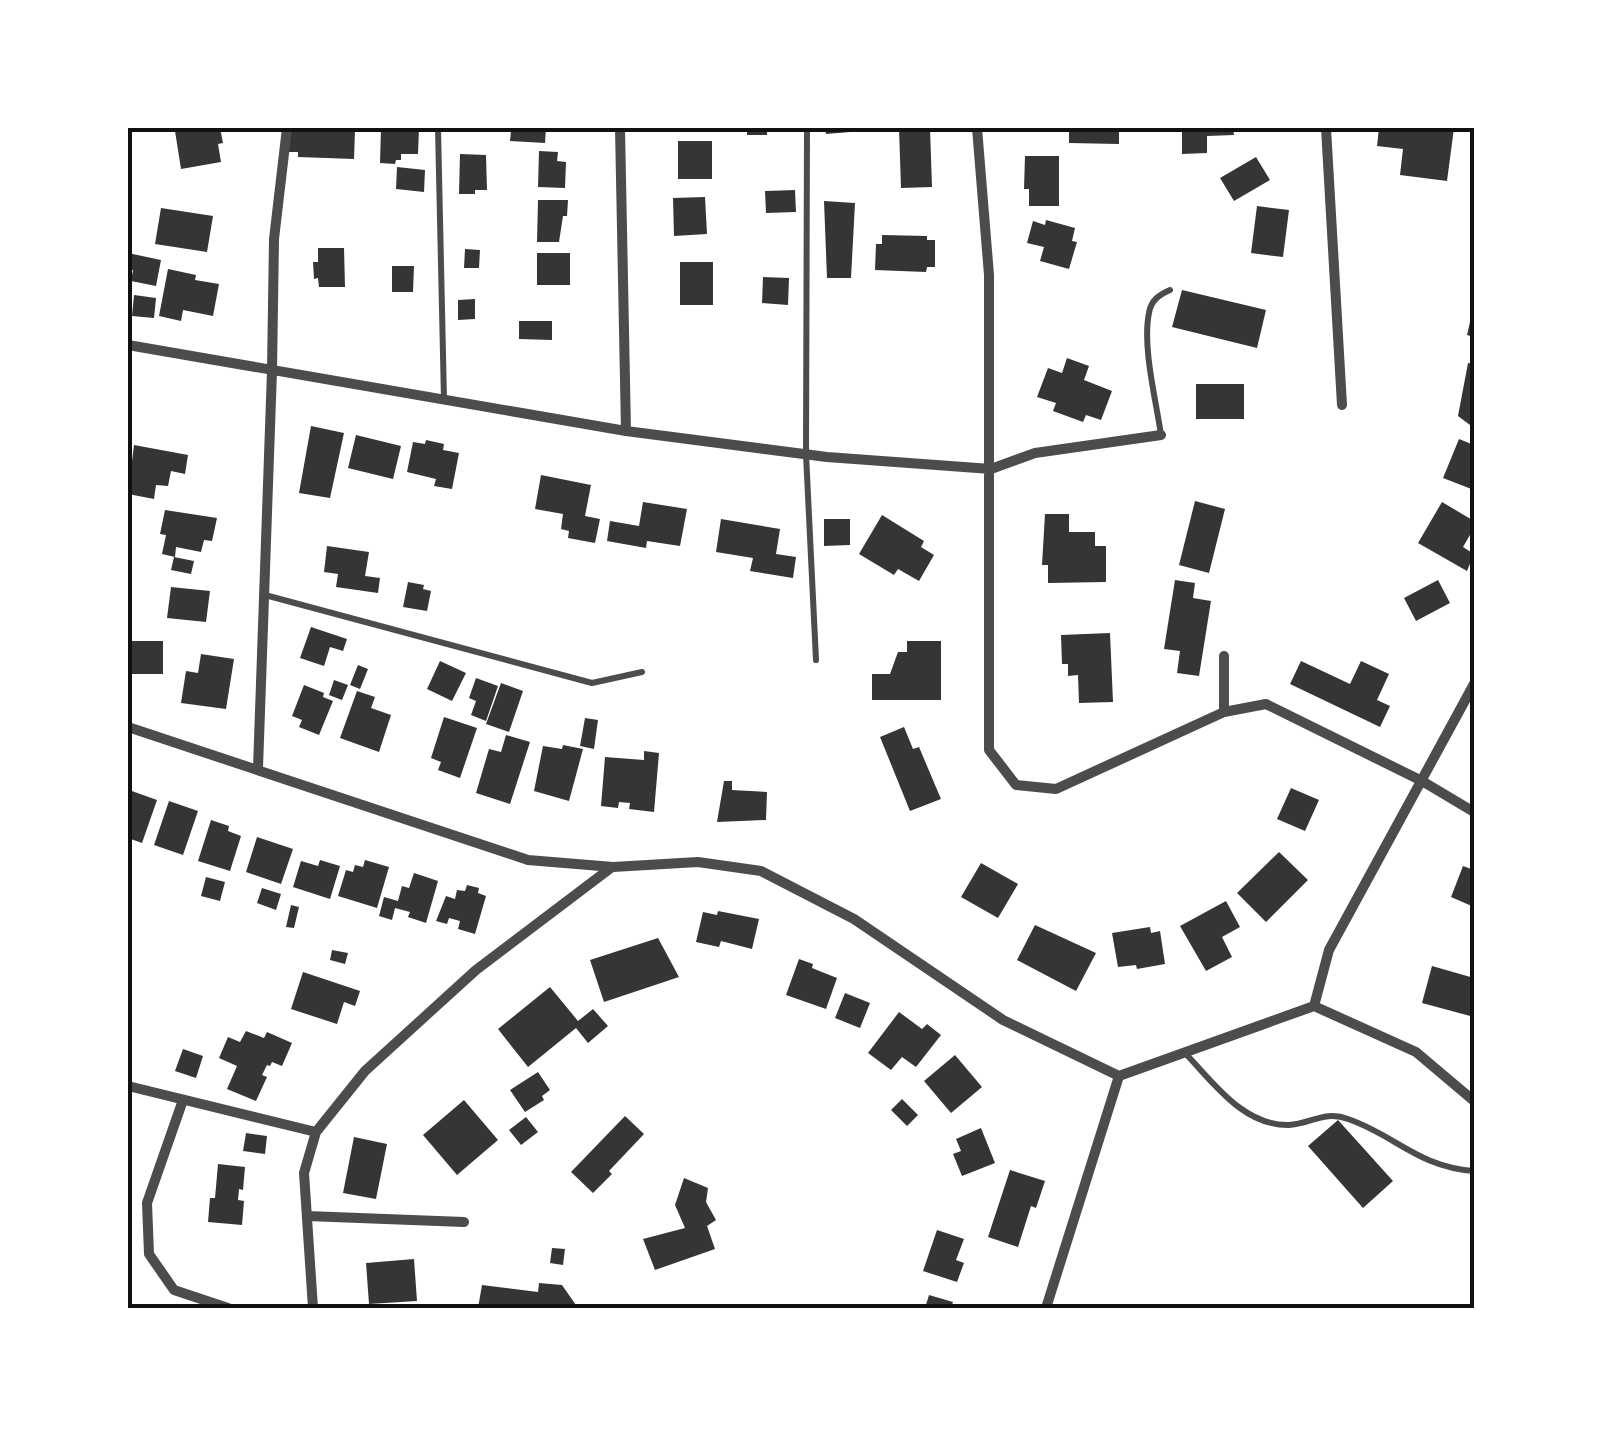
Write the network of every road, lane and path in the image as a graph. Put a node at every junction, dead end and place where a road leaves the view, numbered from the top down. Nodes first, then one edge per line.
1 (287, 128) edge
2 (438, 128) edge
3 (620, 128) edge
4 (807, 128) edge
5 (977, 128) edge
6 (1326, 128) edge
7 (1170, 290) dead end
8 (128, 344) edge
9 (272, 371) junction
10 (444, 400) junction
11 (1342, 406) dead end
12 (626, 431) junction
13 (1161, 434) joint
14 (806, 454) junction
15 (991, 469) junction
16 (264, 595) junction
17 (1224, 656) dead end
18 (816, 660) dead end
19 (642, 672) dead end
20 (1474, 684) edge
21 (1224, 712) junction
22 (128, 727) edge
23 (258, 768) junction
24 (1422, 782) junction
25 (1474, 812) edge
26 (613, 866) junction
27 (1314, 1006) junction
28 (1185, 1052) junction
29 (1119, 1076) junction
30 (128, 1086) edge
31 (183, 1100) junction
32 (1474, 1100) edge
33 (316, 1132) junction
34 (1474, 1170) edge
35 (307, 1216) junction
36 (464, 1222) dead end
37 (228, 1308) edge
38 (313, 1308) edge
39 (1046, 1308) edge

1 - 9 street
2 - 10 lane
3 - 12 street
4 - 14 lane
5 - 15 street
6 - 11 street
7 - 13 lane
8 - 9 street
9 - 10 street
9 - 16 street
10 - 12 street
12 - 14 street
13 - 15 street
14 - 15 street
14 - 18 lane
15 - 21 street
16 - 19 lane
16 - 23 street
17 - 21 street
20 - 24 street
21 - 24 street
22 - 23 street
23 - 26 street
24 - 25 street
24 - 27 street
26 - 29 street
26 - 33 street
27 - 28 street
27 - 32 street
28 - 29 street
28 - 34 lane
29 - 39 street
30 - 31 street
31 - 33 street
31 - 37 street
33 - 35 street
35 - 36 street
35 - 38 street

